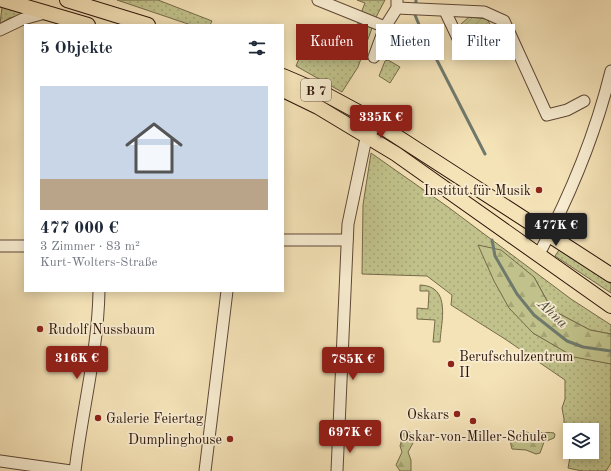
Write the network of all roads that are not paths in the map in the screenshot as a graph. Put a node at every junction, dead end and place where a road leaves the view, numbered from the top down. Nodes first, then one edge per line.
1 (3, 0) edge
2 (66, 0) edge
3 (318, 0) edge
4 (397, 4) edge
5 (445, 11) junction
6 (46, 13) junction
7 (84, 24) edge
8 (145, 24) edge
9 (378, 24) edge
10 (387, 24) edge
11 (452, 26) edge
12 (0, 30) edge
13 (376, 52) edge
14 (374, 57) dead end
15 (611, 71) edge
16 (284, 76) edge
17 (284, 90) edge
18 (584, 101) dead end
19 (376, 124) junction
20 (368, 137) junction
21 (549, 235) junction
22 (284, 240) edge
23 (347, 240) junction
24 (0, 246) edge
25 (24, 246) edge
26 (539, 254) junction
27 (611, 275) edge
28 (99, 292) edge
29 (227, 292) edge
30 (611, 306) edge
31 (0, 461) edge
32 (71, 471) edge
33 (75, 471) edge
34 (205, 471) edge
35 (337, 471) edge

1 - 6 main road
2 - 8 main road
3 - 9 street
4 - 5 street
4 - 10 street
5 - 11 street
5 - 18 street
6 - 7 main road
6 - 12 street
13 - 14 street
15 - 21 street
16 - 19 main road, B 7
17 - 20 main road, B 7
19 - 20 street
19 - 21 main road, B 7
20 - 23 street
20 - 26 main road, B 7
21 - 26 street
21 - 27 main road, B 7
22 - 23 street
23 - 35 street
24 - 25 street
26 - 30 main road, B 7
28 - 33 street
29 - 34 street
31 - 32 street

